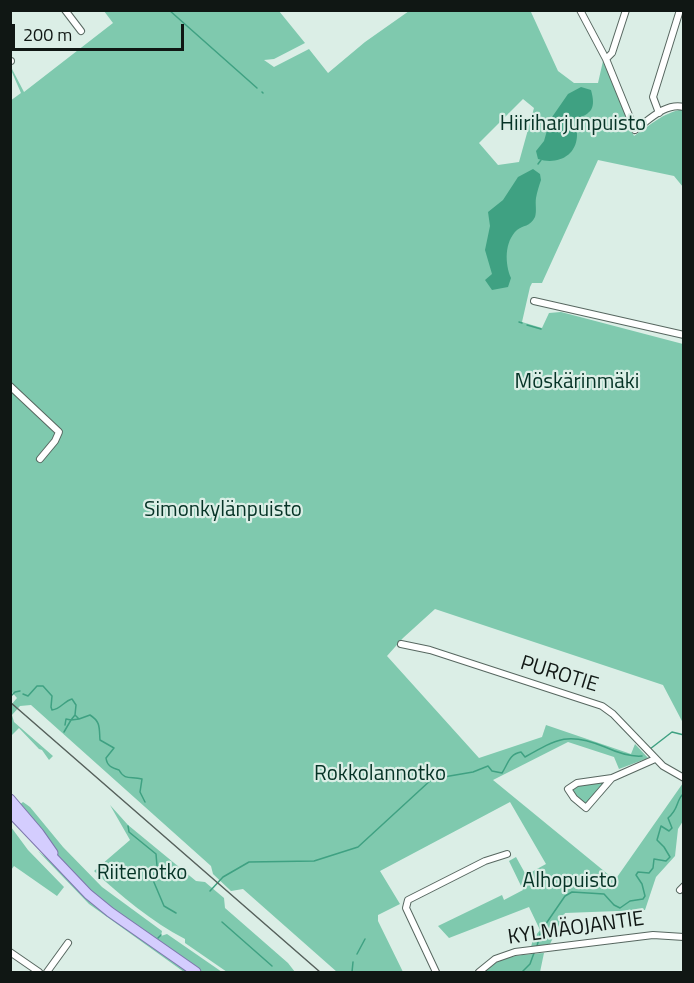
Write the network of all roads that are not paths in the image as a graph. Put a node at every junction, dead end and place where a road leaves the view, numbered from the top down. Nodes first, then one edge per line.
1 (65, 10) edge
2 (580, 10) edge
3 (626, 10) edge
4 (680, 10) edge
5 (81, 31) dead end
6 (606, 59) junction
7 (684, 107) edge
8 (659, 113) junction
9 (534, 301) dead end
10 (684, 335) edge
11 (10, 386) edge
12 (40, 459) dead end
13 (401, 644) dead end
14 (655, 759) junction
15 (612, 778) junction
16 (684, 778) edge
17 (10, 799) edge
18 (10, 812) edge
19 (507, 854) dead end
20 (60, 865) junction
21 (684, 937) edge
22 (68, 943) dead end
23 (10, 952) edge
24 (39, 972) edge
25 (47, 972) edge
26 (196, 972) edge
27 (436, 972) edge
28 (479, 972) edge

1 - 5 street
2 - 6 street
3 - 6 street
4 - 8 street
6 - 8 street
7 - 8 street
9 - 10 street
11 - 12 street
13 - 14 street, PUROTIE
14 - 15 street
14 - 16 street, PUROTIE
15 - 15 street
17 - 20 main road
18 - 20 main road
19 - 27 street
20 - 26 main road
21 - 28 street, KYLMÄOJANTIE
22 - 25 street
23 - 24 street

